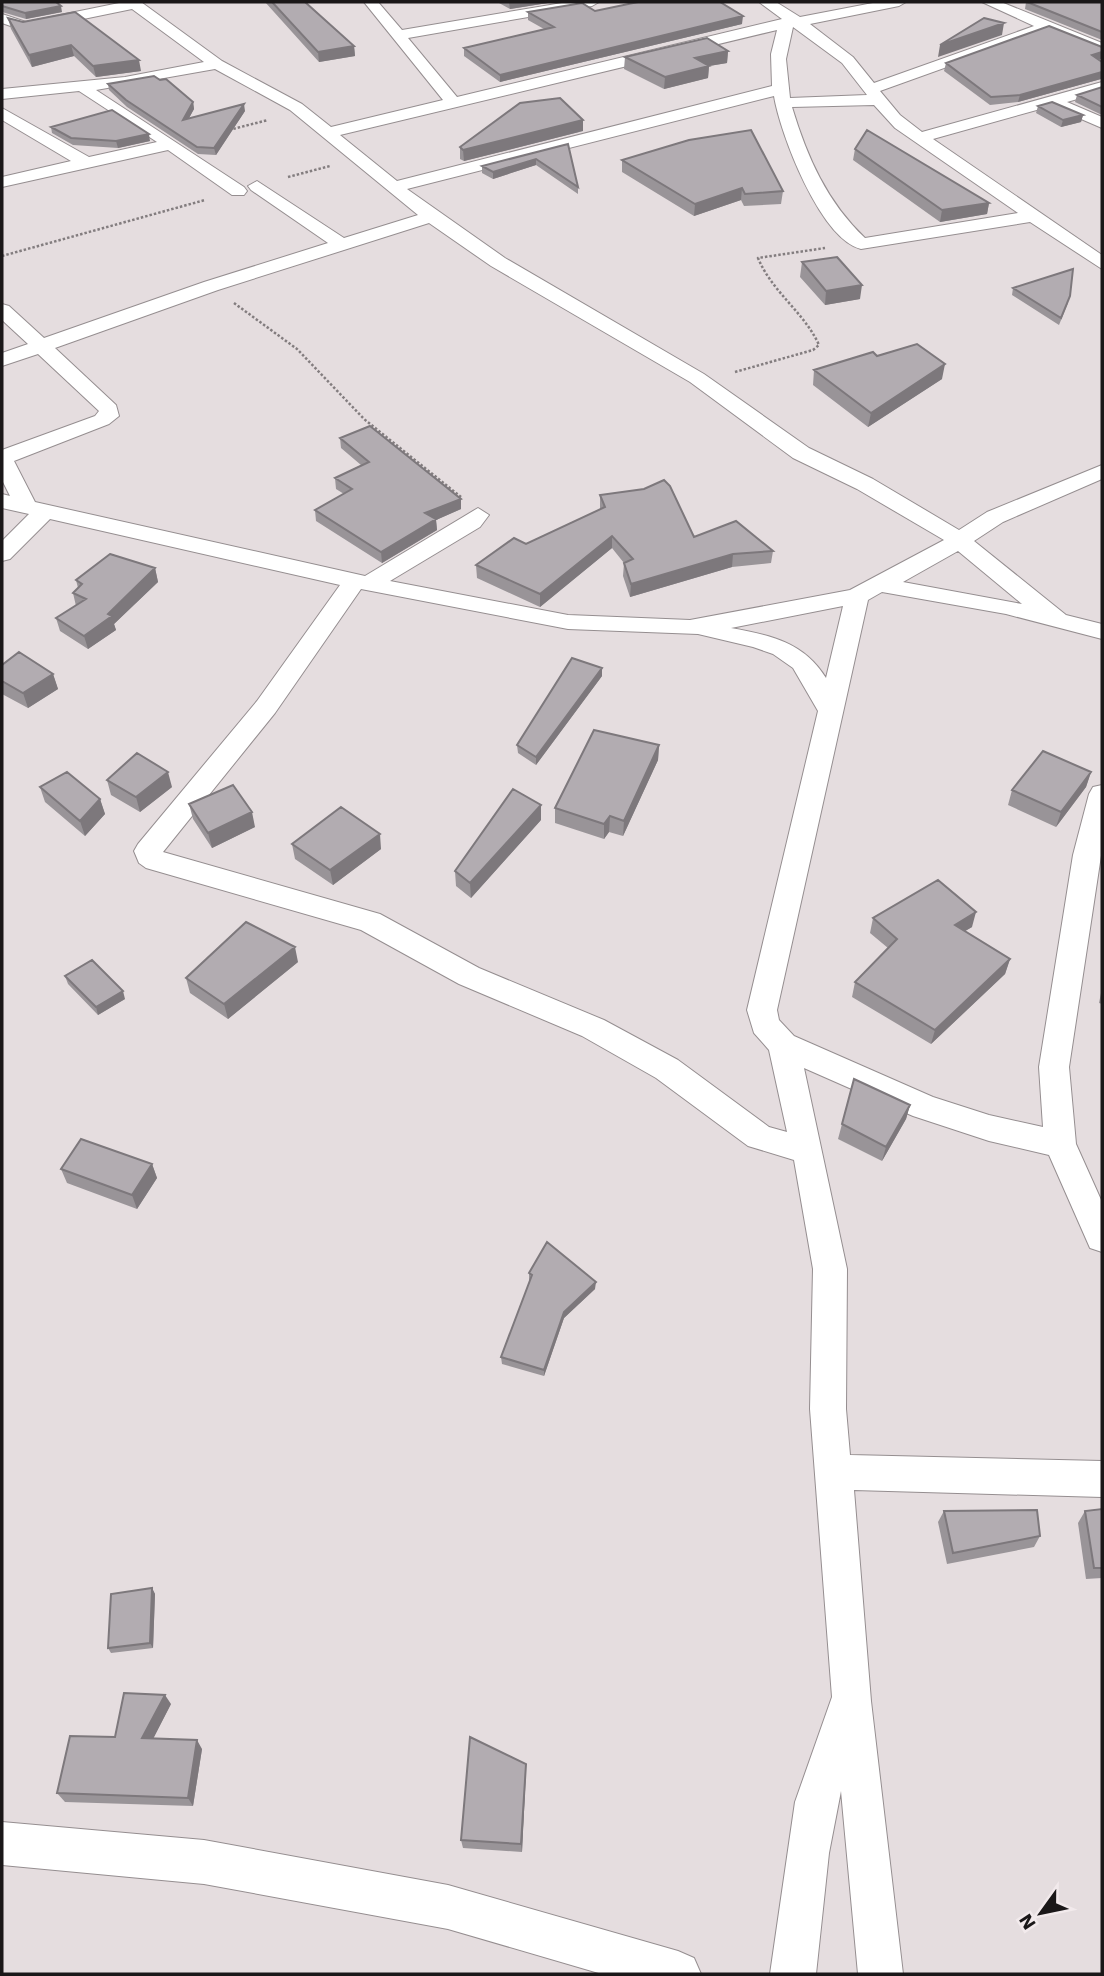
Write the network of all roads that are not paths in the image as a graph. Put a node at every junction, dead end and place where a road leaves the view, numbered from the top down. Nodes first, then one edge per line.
1 (371, 2) edge
2 (592, 2) edge
3 (766, 2) edge
4 (899, 2) edge
5 (989, 2) edge
6 (133, 3) edge
7 (2, 18) edge
8 (791, 21) junction
9 (1047, 26) junction
10 (399, 35) junction
11 (1102, 48) edge
12 (217, 64) junction
13 (1102, 87) edge
14 (85, 88) junction
15 (2, 94) edge
16 (872, 95) junction
17 (782, 96) junction
18 (1054, 101) junction
19 (454, 103) junction
20 (2, 113) edge
21 (1102, 122) edge
22 (327, 133) junction
23 (919, 138) junction
24 (170, 144) junction
25 (86, 163) junction
26 (2, 181) edge
27 (257, 186) road end
28 (393, 187) junction
29 (238, 191) road end
30 (1034, 216) junction
31 (431, 217) junction
32 (342, 245) junction
33 (1102, 263) edge
34 (2, 310) edge
35 (43, 345) junction
36 (2, 359) edge
37 (1102, 471) edge
38 (2, 501) edge
39 (36, 507) junction
40 (478, 515) road end
41 (958, 539) junction
42 (2, 554) edge
43 (363, 582) junction
44 (869, 591) junction
45 (1057, 620) junction
46 (690, 628) junction
47 (1102, 632) edge
48 (830, 710) junction
49 (1101, 800) edge
50 (783, 1045) junction
51 (1060, 1144) junction
52 (808, 1151) junction
53 (1102, 1238) edge
54 (833, 1472) junction
55 (1102, 1479) edge
56 (852, 1698) junction
57 (2, 1843) edge
58 (678, 1974) edge
59 (793, 1974) edge
60 (881, 1974) edge

1 - 10 street
2 - 10 street
3 - 8 street
4 - 8 street
5 - 9 street
6 - 7 street
6 - 12 street
8 - 16 street
8 - 17 street
8 - 19 street
9 - 11 street
9 - 16 street
10 - 19 street
12 - 14 street
12 - 22 street
13 - 18 street
14 - 15 street
14 - 24 street
16 - 17 street
16 - 23 street
17 - 28 street
17 - 30 street
18 - 21 street
18 - 23 street
19 - 22 street
20 - 25 street
22 - 28 street
23 - 30 street
24 - 25 street
24 - 29 street
25 - 26 street
27 - 32 street
28 - 31 street
30 - 33 street
31 - 32 street
31 - 41 street
32 - 35 street
34 - 35 street
35 - 36 street
35 - 39 street
37 - 41 street
38 - 39 street
39 - 42 street
39 - 43 street
40 - 43 street
41 - 44 street
41 - 45 street
43 - 46 street
43 - 52 street
44 - 45 street
44 - 46 street
44 - 48 street
45 - 47 street
46 - 48 street
48 - 50 street
49 - 51 street
50 - 51 street
50 - 52 street
51 - 53 street
52 - 54 street
54 - 55 street
54 - 56 street
56 - 59 street
56 - 60 street
57 - 58 street

